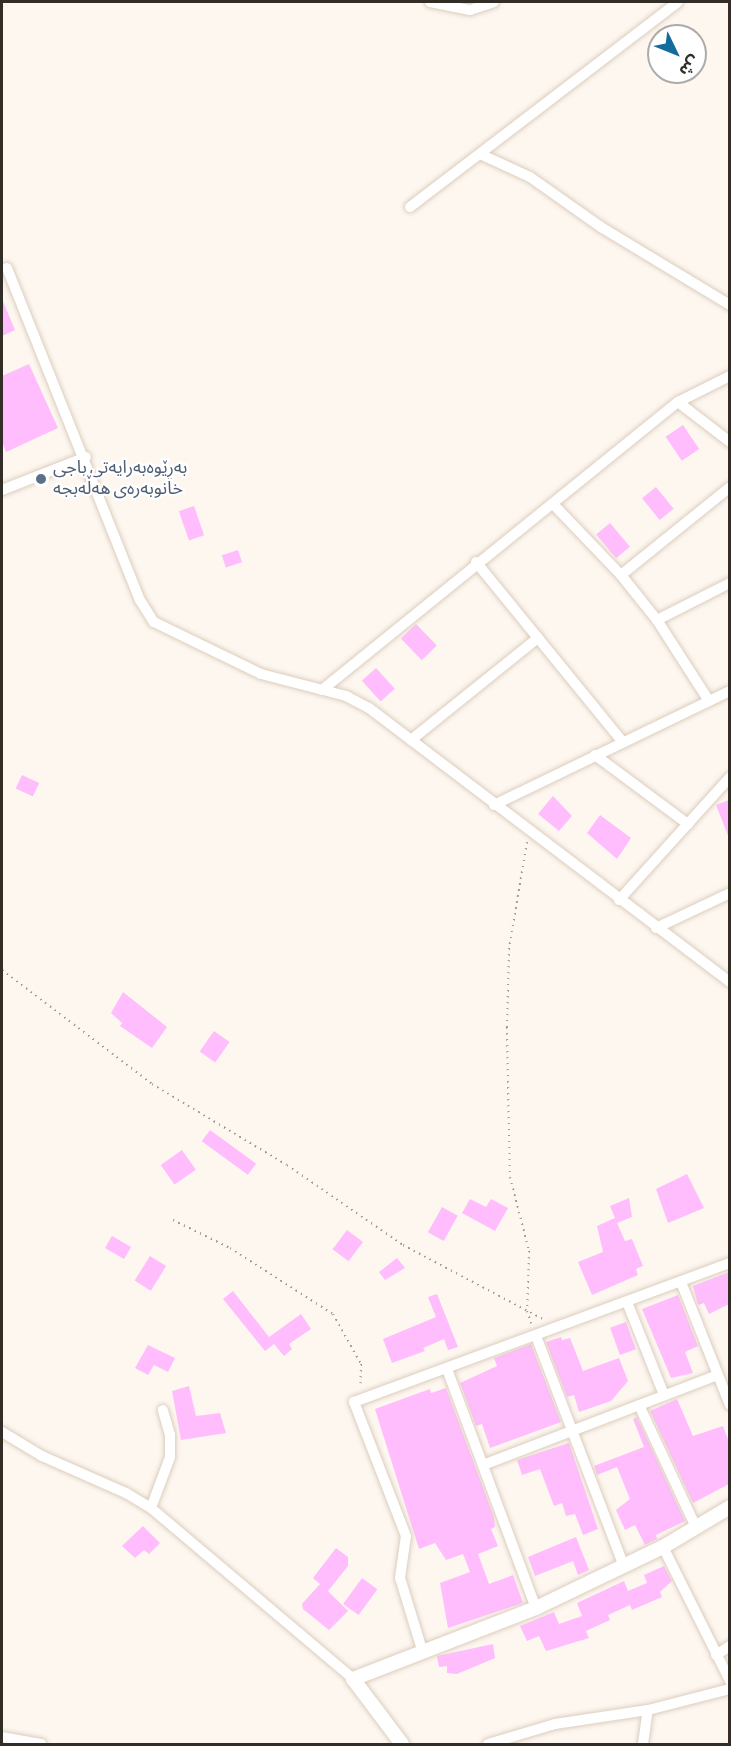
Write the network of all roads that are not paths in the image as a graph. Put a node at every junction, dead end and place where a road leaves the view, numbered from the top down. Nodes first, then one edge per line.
1 (430, 2) edge
2 (494, 2) edge
3 (678, 2) edge
4 (480, 154) junction
5 (410, 207) dead end
6 (7, 268) dead end
7 (729, 305) edge
8 (729, 376) edge
9 (678, 402) junction
10 (729, 442) edge
11 (86, 457) junction
12 (729, 487) edge
13 (2, 490) edge
14 (554, 505) junction
15 (476, 562) junction
16 (621, 575) junction
17 (729, 583) edge
18 (657, 620) junction
19 (538, 638) junction
20 (322, 690) junction
21 (729, 691) edge
22 (709, 700) junction
23 (411, 740) junction
24 (623, 742) junction
25 (595, 755) junction
26 (729, 777) edge
27 (494, 805) junction
28 (688, 824) junction
29 (729, 893) edge
30 (619, 900) junction
31 (656, 928) junction
32 (729, 982) edge
33 (729, 1263) edge
34 (681, 1282) junction
35 (627, 1302) junction
36 (536, 1336) junction
37 (447, 1369) junction
38 (717, 1375) junction
39 (664, 1395) junction
40 (639, 1405) junction
41 (729, 1405) edge
42 (163, 1410) dead end
43 (572, 1431) junction
44 (2, 1432) edge
45 (483, 1465) junction
46 (729, 1507) edge
47 (151, 1508) junction
48 (696, 1527) junction
49 (663, 1547) junction
50 (624, 1567) junction
51 (536, 1608) junction
52 (729, 1646) edge
53 (423, 1653) junction
54 (716, 1655) junction
55 (353, 1679) junction
56 (729, 1681) edge
57 (729, 1689) edge
58 (648, 1710) junction
59 (2, 1737) edge
60 (41, 1744) edge
61 (402, 1744) edge
62 (488, 1744) edge
63 (643, 1744) edge

1 - 2 street
3 - 4 street
4 - 5 street
4 - 7 street
6 - 11 street
8 - 9 street
9 - 10 street
9 - 14 street
11 - 13 street
11 - 20 street
12 - 16 street
14 - 15 street
14 - 16 street
15 - 19 street
15 - 20 street
16 - 18 street
17 - 18 street
18 - 22 street
19 - 23 street
19 - 24 street
20 - 23 street
21 - 22 street
22 - 24 street
23 - 27 street
24 - 25 street
25 - 27 street
25 - 28 street
26 - 28 street
27 - 30 street
28 - 30 street
29 - 31 street
30 - 31 street
31 - 32 street
33 - 34 street
34 - 35 street
34 - 38 street
35 - 36 street
35 - 39 street
36 - 37 street
36 - 43 street
37 - 45 street
37 - 53 street
38 - 39 street
38 - 41 street
39 - 40 street
40 - 43 street
40 - 48 street
42 - 47 street
43 - 45 street
43 - 50 street
44 - 47 street
45 - 51 street
46 - 48 street
47 - 55 street
48 - 49 street
49 - 50 street
49 - 54 street
50 - 51 street
51 - 53 street
52 - 54 street
53 - 55 street
54 - 56 street
55 - 61 street
57 - 58 street
58 - 62 street
58 - 63 street
59 - 60 street

